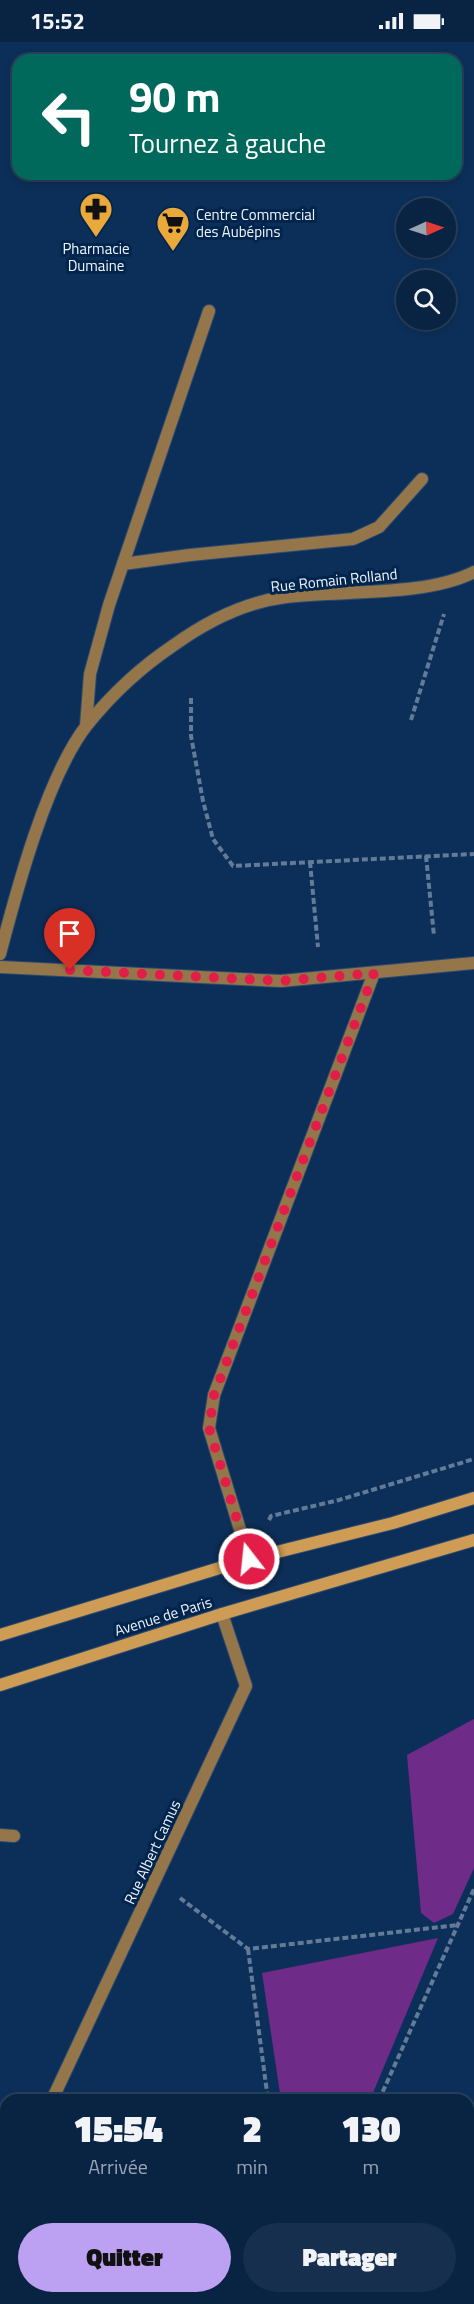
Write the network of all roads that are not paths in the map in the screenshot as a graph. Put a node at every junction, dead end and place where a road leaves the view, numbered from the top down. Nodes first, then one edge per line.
1 (209, 311) dead end
2 (422, 479) dead end
3 (123, 564) junction
4 (474, 572) edge
5 (86, 726) junction
6 (0, 954) edge
7 (474, 963) edge
8 (0, 967) edge
9 (374, 973) junction
10 (474, 1498) edge
11 (474, 1540) edge
12 (249, 1559) junction
13 (222, 1614) junction
14 (0, 1635) edge
15 (0, 1685) edge
16 (0, 1835) edge
17 (14, 1836) dead end
18 (55, 2094) edge

1 - 3 street
2 - 3 street
3 - 5 street
4 - 5 street, Rue Romain Rolland
5 - 6 street, Rue Romain Rolland
7 - 9 street
8 - 9 street
9 - 12 street
10 - 12 main road, Avenue de Paris
11 - 13 main road, Avenue de Paris
12 - 14 main road, Avenue de Paris
13 - 15 main road, Avenue de Paris
13 - 18 street, Rue Albert Camus
16 - 17 street

